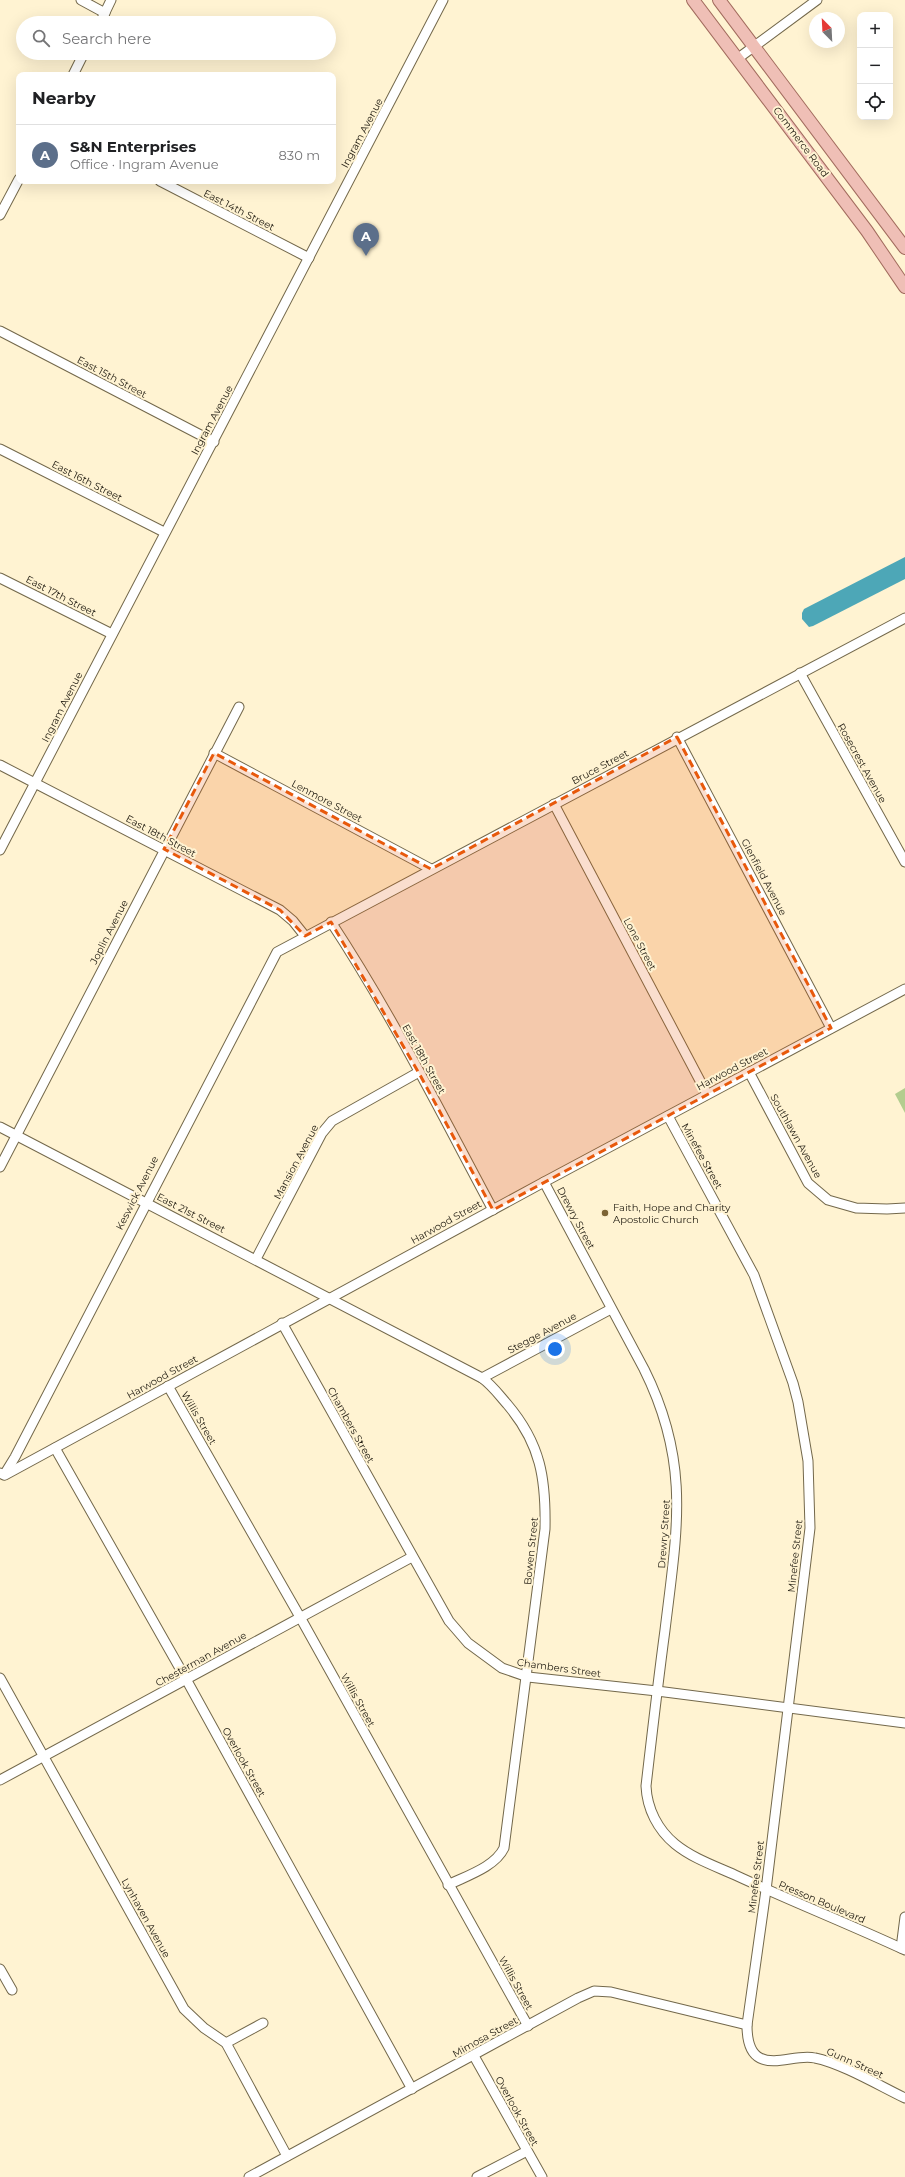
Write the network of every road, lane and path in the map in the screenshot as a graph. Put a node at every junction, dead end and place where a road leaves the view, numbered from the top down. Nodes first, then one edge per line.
1 (81, 0) edge
2 (112, 0) edge
3 (443, 0) edge
4 (693, 0) edge
5 (719, 0) edge
6 (817, 0) edge
7 (105, 13) junction
8 (104, 16) edge
9 (754, 46) junction
10 (738, 59) junction
11 (80, 60) edge
12 (74, 72) edge
13 (16, 184) edge
14 (166, 184) edge
15 (0, 215) edge
16 (905, 248) edge
17 (309, 258) junction
18 (905, 287) edge
19 (0, 331) edge
20 (214, 442) junction
21 (0, 449) edge
22 (164, 532) junction
23 (0, 578) edge
24 (905, 618) edge
25 (112, 634) junction
26 (800, 673) junction
27 (239, 707) dead end
28 (677, 737) junction
29 (214, 753) junction
30 (0, 765) edge
31 (35, 783) junction
32 (554, 804) junction
33 (0, 850) edge
34 (164, 850) junction
35 (905, 862) edge
36 (431, 869) junction
37 (331, 922) junction
38 (305, 936) junction
39 (905, 989) edge
40 (831, 1028) junction
41 (419, 1072) junction
42 (749, 1072) junction
43 (707, 1094) junction
44 (668, 1116) junction
45 (0, 1126) edge
46 (16, 1135) junction
47 (0, 1167) edge
48 (544, 1182) junction
49 (145, 1202) junction
50 (905, 1208) edge
51 (493, 1210) junction
52 (256, 1260) junction
53 (330, 1298) junction
54 (612, 1308) junction
55 (282, 1323) junction
56 (482, 1378) junction
57 (168, 1386) junction
58 (54, 1448) junction
59 (1, 1475) edge
60 (412, 1557) junction
61 (300, 1617) junction
62 (528, 1677) junction
63 (0, 1678) edge
64 (186, 1679) junction
65 (657, 1691) junction
66 (787, 1709) junction
67 (905, 1723) edge
68 (43, 1757) junction
69 (0, 1780) edge
70 (646, 1796) joint
71 (448, 1885) junction
72 (766, 1890) junction
73 (905, 1917) edge
74 (903, 1949) edge
75 (0, 1968) edge
76 (12, 1990) dead end
77 (263, 2023) dead end
78 (747, 2025) junction
79 (528, 2026) junction
80 (226, 2043) junction
81 (474, 2056) junction
82 (412, 2089) junction
83 (905, 2098) edge
84 (526, 2151) junction
85 (287, 2156) junction
86 (249, 2177) edge
87 (477, 2177) edge
88 (542, 2177) edge

1 - 7 street
2 - 7 street
3 - 17 street, Ingram Avenue
4 - 10 main road, Commerce Road
5 - 9 main road, Commerce Road
6 - 9 street
7 - 8 street
9 - 10 street
9 - 16 main road, Commerce Road
10 - 18 main road, Commerce Road
11 - 12 street
13 - 15 street
14 - 17 street, East 14th Street
17 - 20 street, Ingram Avenue
19 - 20 street, East 15th Street
20 - 22 street, Ingram Avenue
21 - 22 street, East 16th Street
22 - 25 street, Ingram Avenue
23 - 25 street, East 17th Street
24 - 26 street, Bruce Street
25 - 31 street, Ingram Avenue
26 - 28 street, Bruce Street
26 - 35 street, Rosecrest Avenue
27 - 29 street, Joplin Avenue
28 - 32 street, Bruce Street
28 - 40 street, Glenfield Avenue
29 - 34 street, Joplin Avenue
29 - 36 street, Lenmore Street
30 - 31 street, East 18th Street
31 - 33 street, Ingram Avenue
31 - 34 street, East 18th Street
32 - 36 street, Bruce Street
32 - 43 street, Lone Street
34 - 38 street, East 18th Street
34 - 46 street, Joplin Avenue
36 - 37 street, Bruce Street
37 - 38 street, Bruce Street
37 - 41 street, East 18th Street
38 - 49 street, Keswick Avenue
39 - 40 street, Harwood Street
40 - 42 street, Harwood Street
41 - 51 street, East 18th Street
41 - 52 street, Mansion Avenue
42 - 43 street, Harwood Street
42 - 50 street, Southlawn Avenue
43 - 44 street, Harwood Street
44 - 48 street, Harwood Street
44 - 66 street, Minefee Street
45 - 46 street, East 21st Street
46 - 47 street, Joplin Avenue
46 - 49 street, East 21st Street
48 - 51 street, Harwood Street
48 - 54 street, Drewry Street
49 - 52 street, East 21st Street
49 - 59 street, Keswick Avenue
51 - 53 street, Harwood Street
52 - 53 street, East 21st Street
53 - 55 street, Harwood Street
53 - 56 street, Bowen Street
54 - 56 street, Stegge Avenue
54 - 65 street, Drewry Street
55 - 57 street, Harwood Street
55 - 60 street, Chambers Street
56 - 62 street, Bowen Street
57 - 58 street, Harwood Street
57 - 61 street, Willis Street
58 - 59 street, Harwood Street
58 - 64 street, Overlook Street
60 - 61 street, Chesterman Avenue
60 - 62 street, Chambers Street
61 - 64 street, Chesterman Avenue
61 - 71 street, Willis Street
62 - 65 street, Chambers Street
62 - 71 street, Bowen Street
63 - 68 street, Lynhaven Avenue
64 - 68 street, Chesterman Avenue
64 - 82 street, Overlook Street
65 - 66 street, Chambers Street
65 - 70 street, Drewry Street
66 - 67 street, Chambers Street
66 - 72 street, Minefee Street
68 - 69 street, Chesterman Avenue
68 - 80 street, Lynhaven Avenue
70 - 72 street, Presson Boulevard
71 - 79 street, Willis Street
72 - 74 street, Presson Boulevard
72 - 78 street, Minefee Street
73 - 74 street
75 - 76 street
77 - 80 street
78 - 79 street, Mimosa Street
78 - 83 street, Gunn Street
79 - 81 street, Mimosa Street
80 - 85 street, Lynhaven Avenue
81 - 82 street, Mimosa Street
81 - 84 street, Overlook Street
82 - 85 street, Mimosa Street
84 - 87 street
84 - 88 street, Overlook Street
85 - 86 street, Mimosa Street

